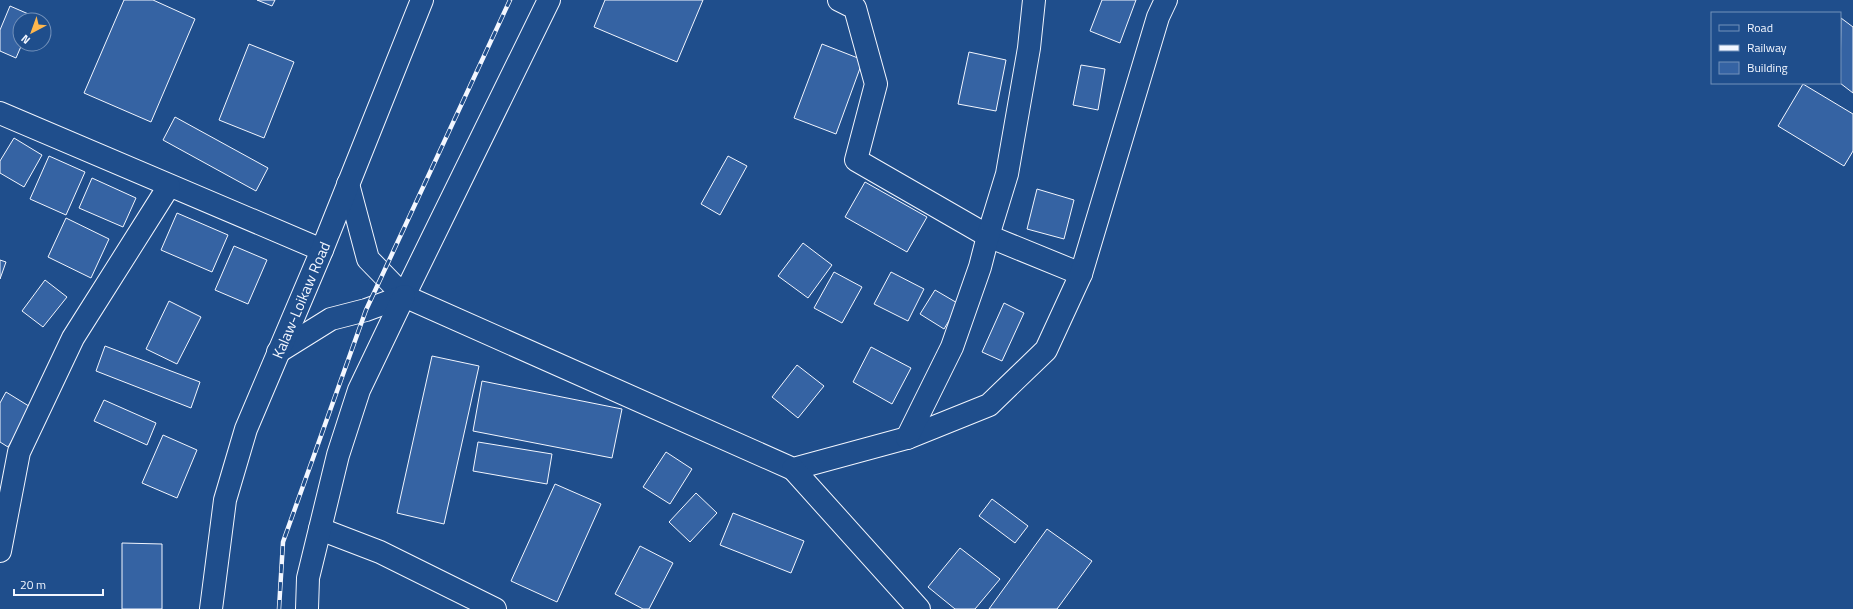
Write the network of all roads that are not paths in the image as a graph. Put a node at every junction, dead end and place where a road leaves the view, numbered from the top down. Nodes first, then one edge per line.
1 (422, 0) edge
2 (549, 0) edge
3 (839, 0) edge
4 (1034, 0) edge
5 (1166, 0) edge
6 (0, 113) edge
7 (348, 184) junction
8 (169, 186) junction
9 (988, 236) junction
10 (322, 250) junction
11 (1081, 274) junction
12 (404, 296) junction
13 (278, 352) junction
14 (907, 438) junction
15 (793, 469) junction
16 (320, 529) junction
17 (0, 551) edge
18 (911, 607) edge
19 (211, 609) edge
20 (307, 609) edge
21 (495, 609) edge

1 - 7 street, Kalaw-Loikaw Road
2 - 12 street
3 - 9 street
4 - 9 street
5 - 11 street
6 - 8 street
7 - 10 street, Kalaw-Loikaw Road
7 - 12 street
8 - 10 street
8 - 17 street
9 - 11 street
9 - 14 street
10 - 13 street, Kalaw-Loikaw Road
11 - 14 street
12 - 13 street
12 - 15 street
12 - 16 street
13 - 19 street, Kalaw-Loikaw Road
14 - 15 street
15 - 18 street
16 - 20 street
16 - 21 street

